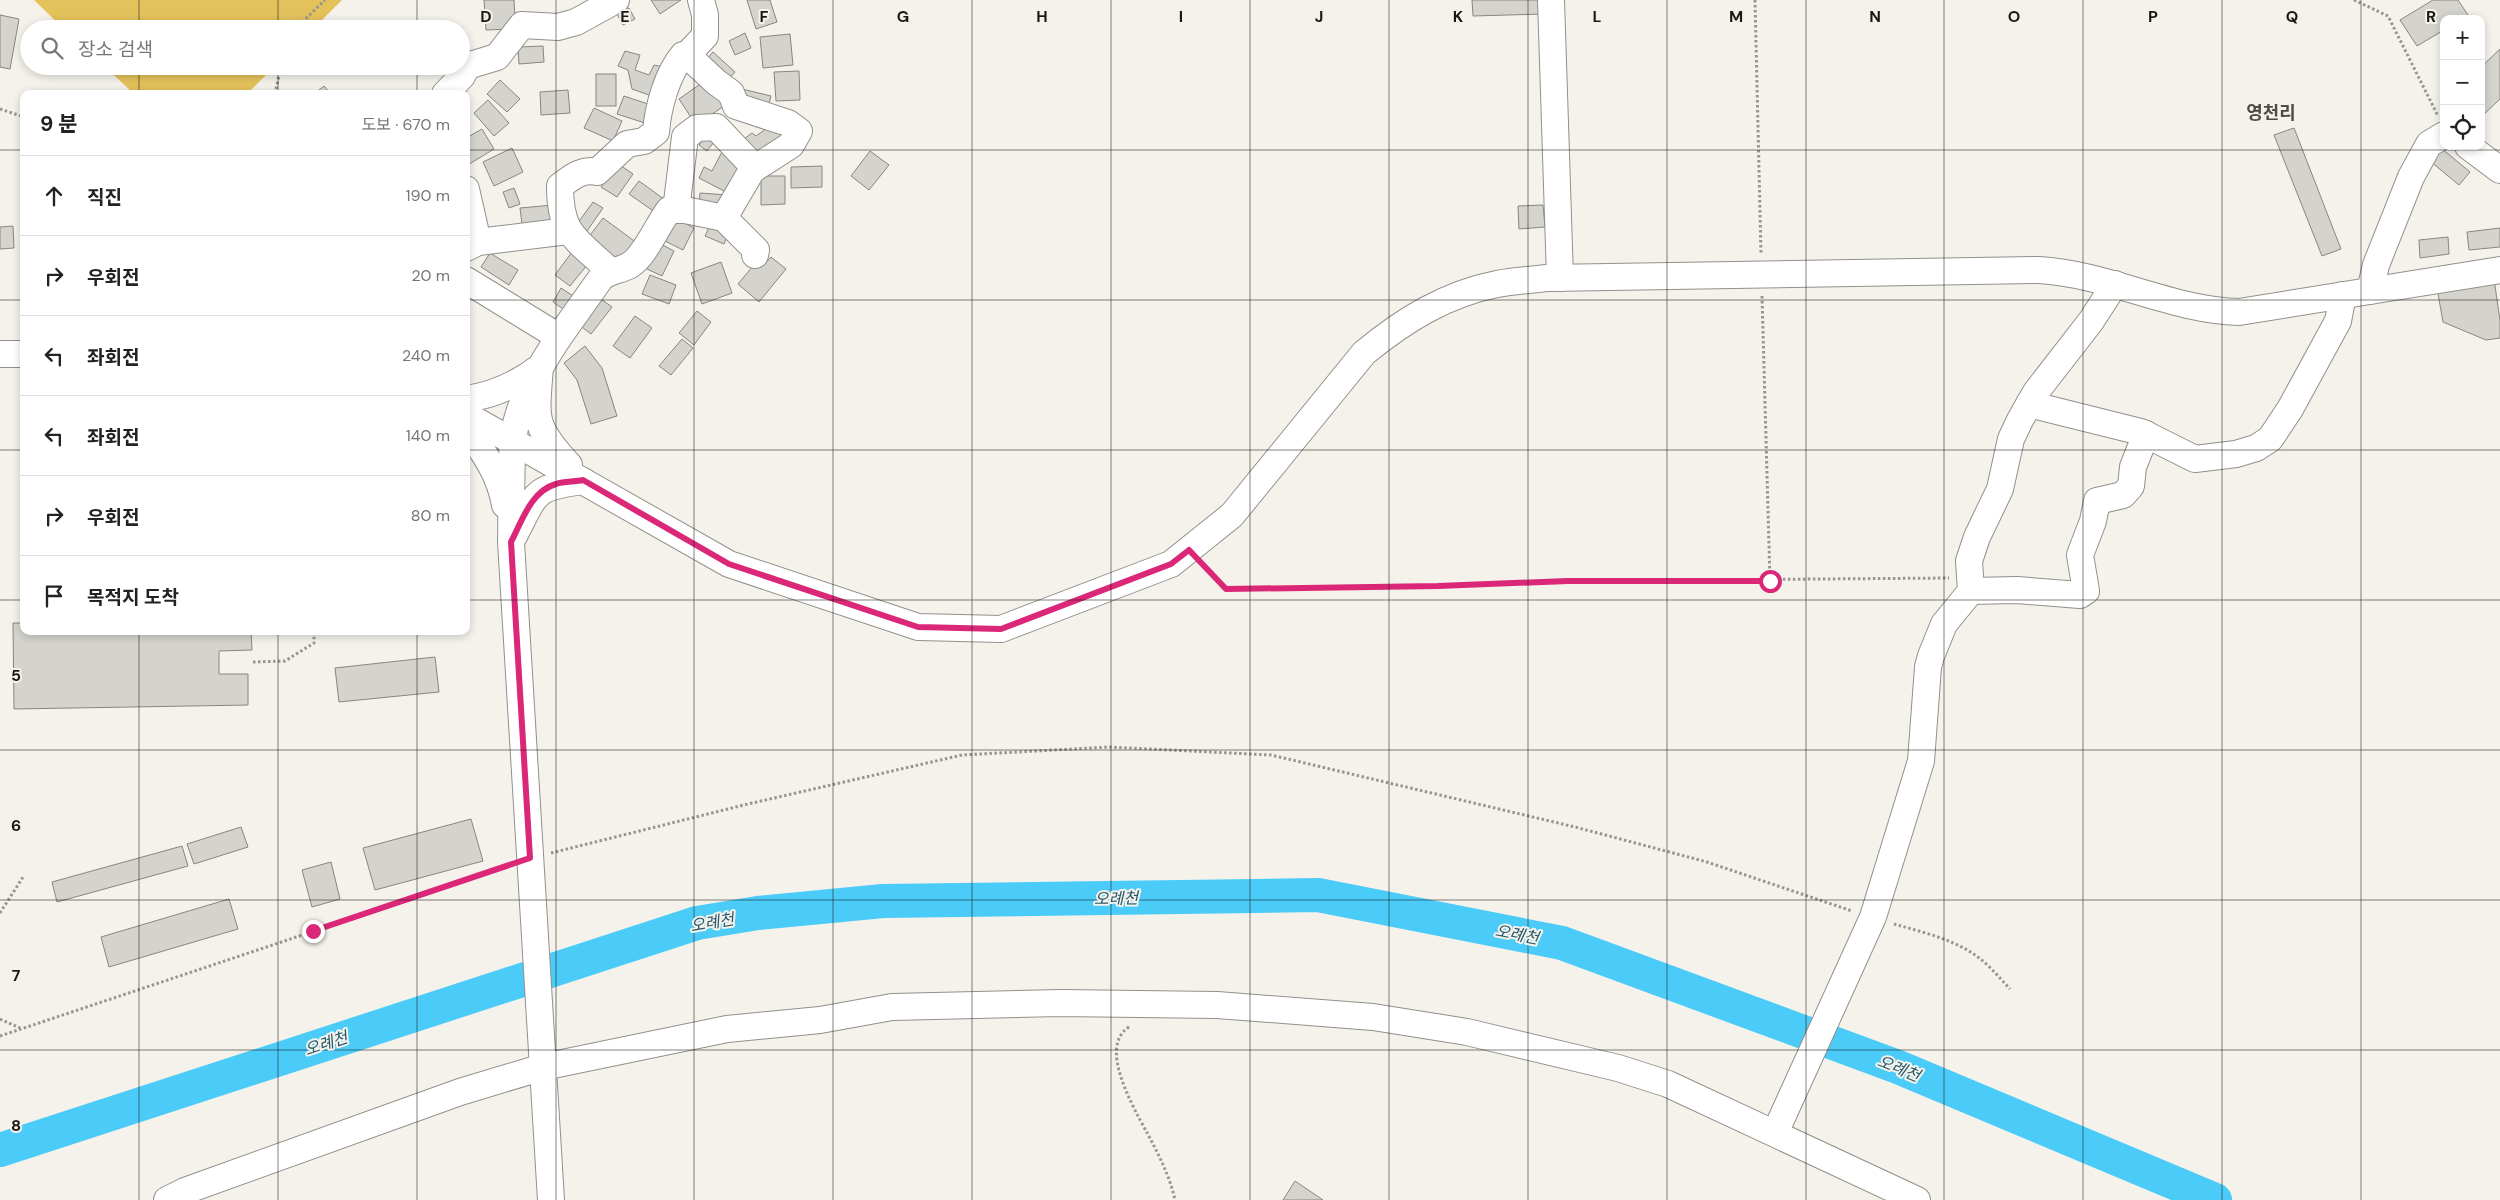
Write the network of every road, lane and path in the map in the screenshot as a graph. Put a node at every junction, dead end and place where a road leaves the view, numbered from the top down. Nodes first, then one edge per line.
1 (324, 0) edge
2 (616, 0) edge
3 (701, 0) edge
4 (1551, 0) edge
5 (2354, 0) edge
6 (304, 20) edge
7 (687, 54) junction
8 (470, 65) edge
9 (279, 75) edge
10 (277, 90) edge
11 (0, 109) edge
12 (20, 116) edge
13 (2440, 124) edge
14 (2440, 130) edge
15 (656, 132) junction
16 (685, 136) junction
17 (2473, 150) edge
18 (755, 168) junction
19 (2500, 170) edge
20 (676, 210) junction
21 (724, 218) junction
22 (470, 226) edge
23 (568, 231) junction
24 (472, 245) edge
25 (755, 255) dead end
26 (2500, 270) edge
27 (610, 271) junction
28 (1560, 278) junction
29 (470, 282) edge
30 (2114, 284) junction
31 (2370, 291) junction
32 (2343, 295) junction
33 (559, 337) junction
34 (0, 354) edge
35 (20, 354) edge
36 (540, 367) junction
37 (470, 398) edge
38 (2029, 404) junction
39 (470, 416) edge
40 (470, 433) edge
41 (2146, 434) junction
42 (513, 440) junction
43 (583, 480) junction
44 (511, 542) junction
45 (1189, 550) junction
46 (1970, 584) junction
47 (314, 635) edge
48 (253, 662) dead end
49 (530, 858) junction
50 (23, 878) dead end
51 (0, 913) edge
52 (1872, 917) junction
53 (2010, 989) dead end
54 (0, 1018) edge
55 (1134, 1024) dead end
56 (21, 1028) junction
57 (0, 1036) edge
58 (543, 1067) junction
59 (1775, 1133) junction
60 (167, 1200) edge
61 (551, 1200) edge
62 (1175, 1200) edge
63 (1918, 1200) edge

1 - 6 path
2 - 8 street
3 - 7 street
4 - 28 street
5 - 13 path
7 - 15 street
7 - 18 street
9 - 10 path
11 - 12 path
14 - 31 street
15 - 16 street
15 - 23 street
16 - 18 street
16 - 20 street
17 - 19 street
18 - 21 street
20 - 21 street
20 - 27 street
21 - 25 street
22 - 24 street
23 - 24 street
23 - 27 street
26 - 31 street
27 - 33 street
28 - 30 street
28 - 45 street
29 - 33 street
30 - 32 street
30 - 38 street
31 - 32 street
32 - 41 street
33 - 36 street
34 - 35 street
36 - 37 street
36 - 42 street
36 - 43 street
38 - 41 street
38 - 46 street
39 - 42 street
40 - 44 street
41 - 46 street
42 - 43 street
42 - 44 street
43 - 44 street
43 - 45 street
44 - 49 street
45 - 46 path
46 - 52 street
47 - 48 path
49 - 52 path
49 - 56 path
49 - 58 street
50 - 51 path
52 - 53 path
52 - 59 street
54 - 56 path
55 - 62 path
56 - 57 path
58 - 59 street
58 - 60 street
58 - 61 street
59 - 63 street

